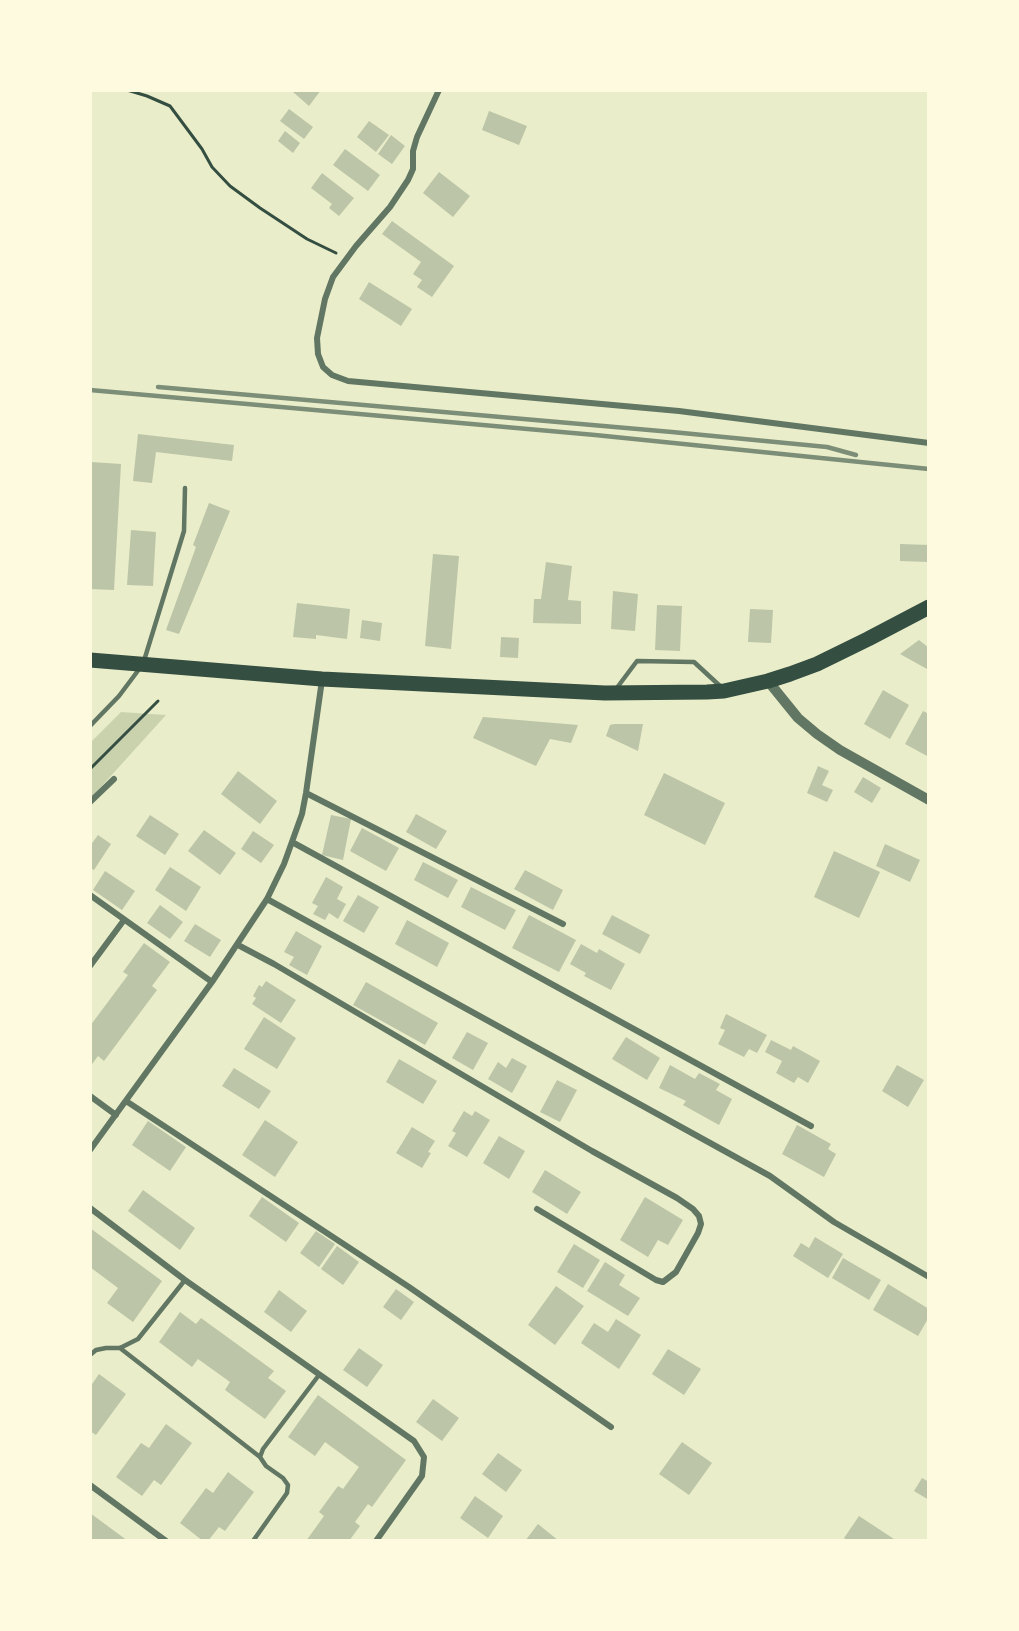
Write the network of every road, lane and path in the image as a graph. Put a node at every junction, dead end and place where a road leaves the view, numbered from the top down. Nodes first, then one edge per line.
1 (127, 90) edge
2 (439, 90) edge
3 (346, 258) junction
4 (929, 443) edge
5 (185, 488) dead end
6 (929, 607) edge
7 (90, 660) edge
8 (143, 664) junction
9 (322, 679) junction
10 (768, 681) junction
11 (724, 691) junction
12 (613, 693) junction
13 (158, 701) dead end
14 (90, 726) edge
15 (90, 769) edge
16 (114, 779) dead end
17 (306, 793) junction
18 (929, 800) edge
19 (90, 802) edge
20 (292, 842) junction
21 (90, 895) edge
22 (267, 899) junction
23 (124, 920) junction
24 (563, 924) dead end
25 (238, 945) junction
26 (90, 966) edge
27 (212, 982) junction
28 (90, 1096) edge
29 (126, 1101) junction
30 (116, 1115) junction
31 (811, 1126) dead end
32 (90, 1150) edge
33 (90, 1208) edge
34 (537, 1209) dead end
35 (929, 1277) edge
36 (185, 1280) junction
37 (120, 1348) junction
38 (90, 1355) edge
39 (319, 1375) junction
40 (611, 1427) dead end
41 (260, 1457) junction
42 (90, 1485) edge
43 (166, 1541) edge
44 (253, 1541) edge
45 (376, 1541) edge

1 - 3 path
2 - 3 street
3 - 4 street
5 - 8 lane
6 - 10 main road
7 - 8 main road
8 - 9 main road
8 - 14 lane
9 - 12 main road
9 - 17 street
10 - 11 main road
10 - 18 street
11 - 12 main road
11 - 12 lane
13 - 15 path
16 - 19 street
17 - 20 street
17 - 24 street
20 - 22 street
20 - 31 street
21 - 23 street
22 - 25 street
22 - 35 street
23 - 26 street
23 - 27 street
25 - 27 street
25 - 34 street
27 - 29 street
28 - 30 street
29 - 30 street
29 - 40 street
30 - 32 street
33 - 36 street
36 - 37 lane
36 - 39 street
37 - 38 lane
37 - 41 lane
39 - 41 lane
39 - 45 street
41 - 44 lane
42 - 43 street

